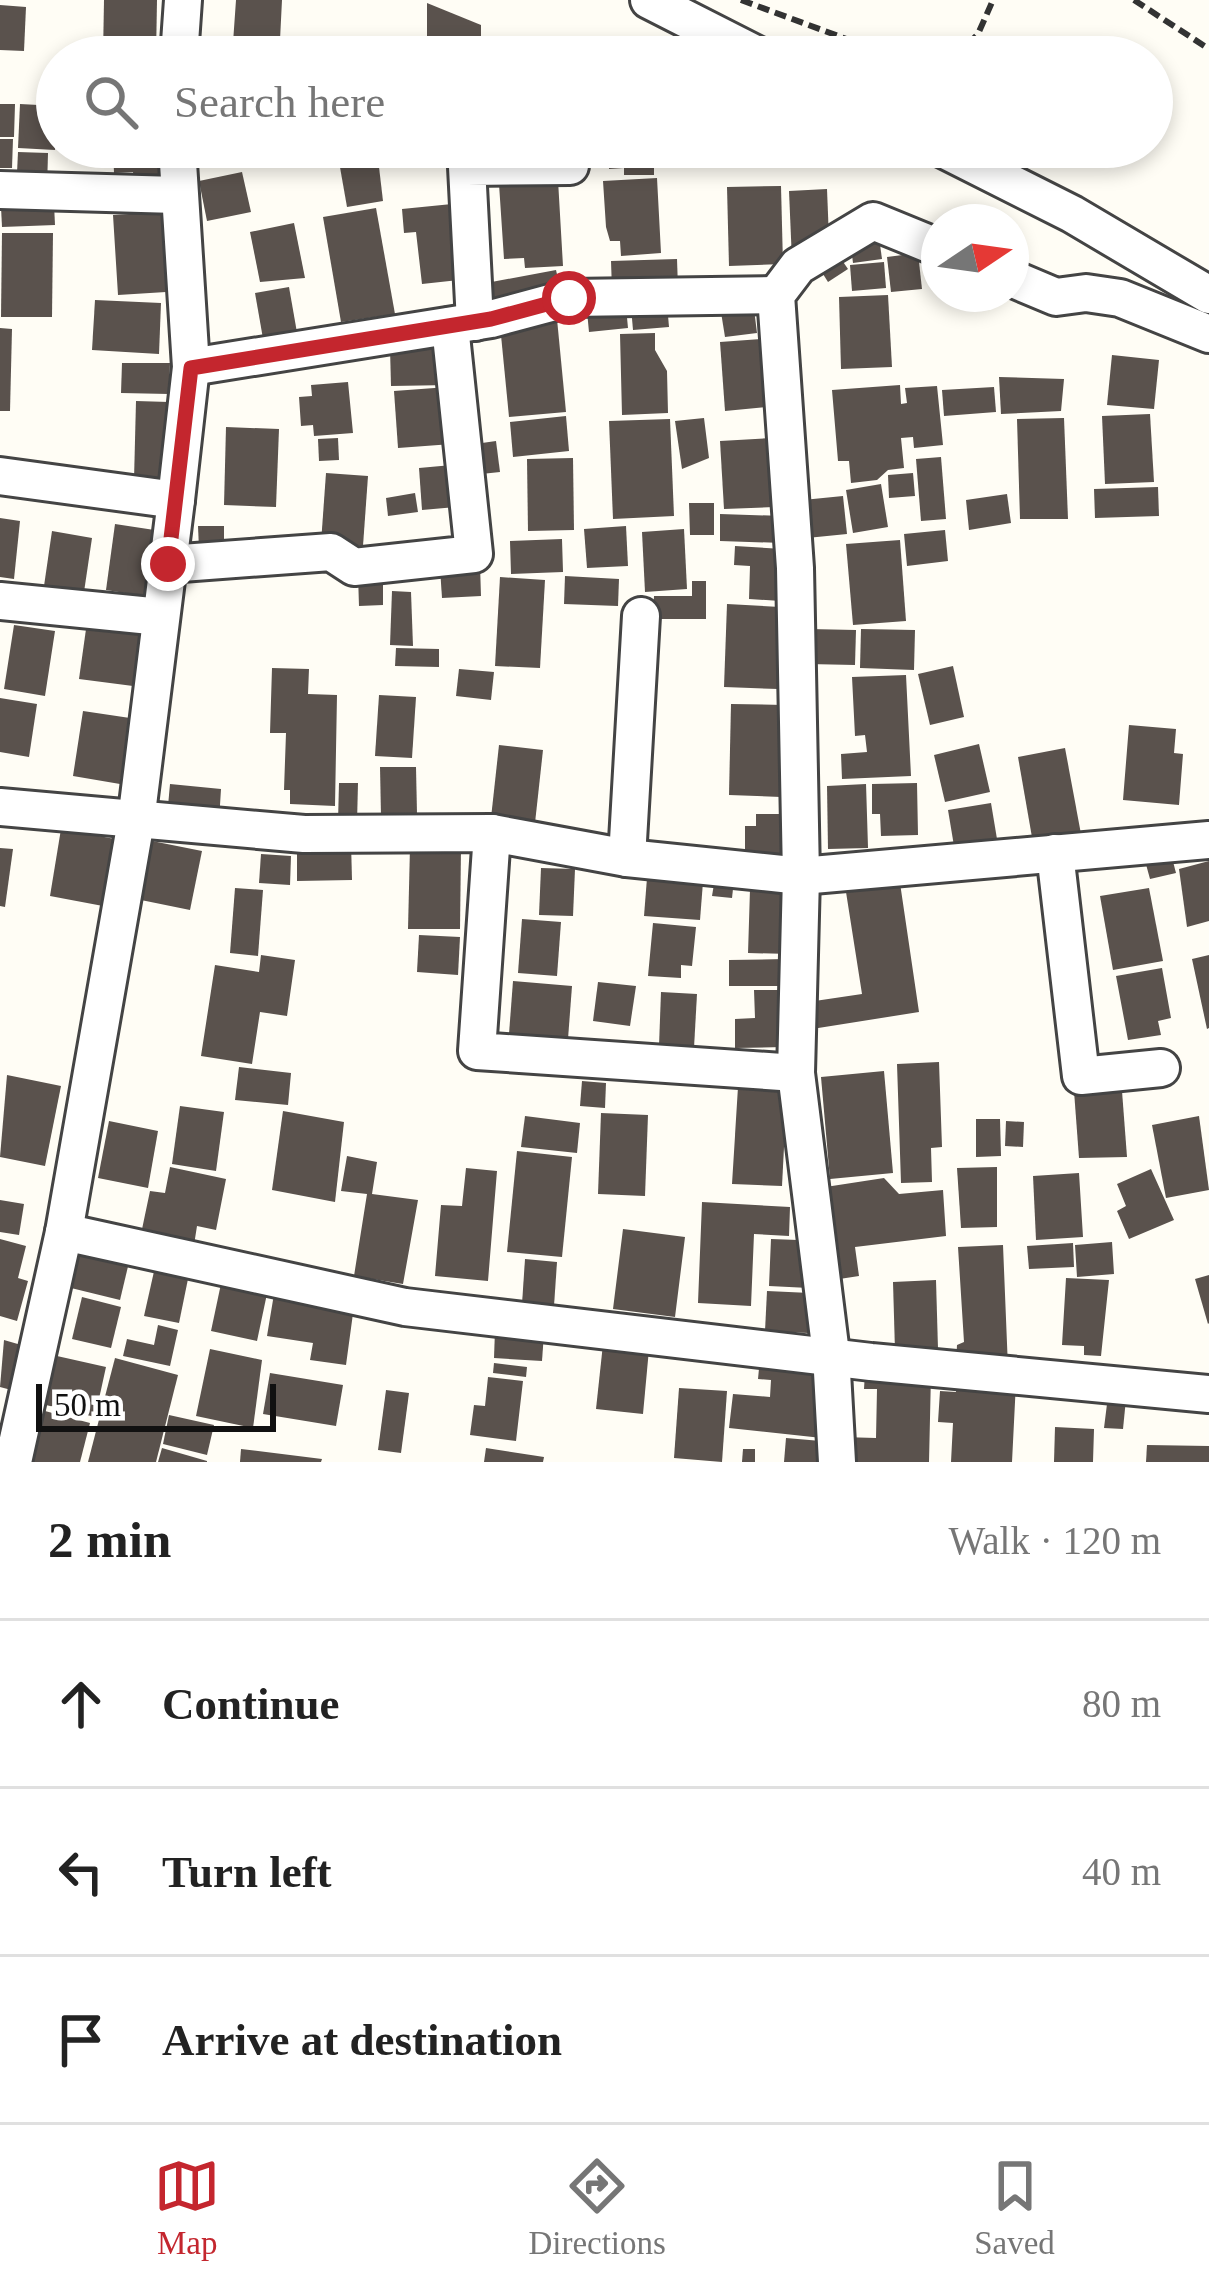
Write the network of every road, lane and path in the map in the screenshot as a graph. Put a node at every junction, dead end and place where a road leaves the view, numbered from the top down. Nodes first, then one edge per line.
1 (183, 0) edge
2 (649, 0) edge
3 (741, 0) edge
4 (993, 0) edge
5 (1134, 0) edge
6 (180, 36) edge
7 (720, 36) edge
8 (839, 36) edge
9 (976, 36) edge
10 (1209, 49) edge
11 (177, 168) edge
12 (466, 168) edge
13 (981, 168) edge
14 (0, 190) edge
15 (177, 195) junction
16 (921, 241) edge
17 (1029, 285) edge
18 (776, 295) junction
19 (1209, 295) edge
20 (462, 324) junction
21 (1209, 334) edge
22 (191, 368) junction
23 (0, 476) edge
24 (176, 500) junction
25 (168, 564) junction
26 (0, 601) edge
27 (161, 616) junction
28 (640, 616) dead end
29 (0, 807) edge
30 (136, 820) junction
31 (492, 833) junction
32 (1209, 840) edge
33 (1055, 854) junction
34 (627, 858) junction
35 (801, 876) junction
36 (1161, 1069) dead end
37 (796, 1073) junction
38 (64, 1232) junction
39 (831, 1354) junction
40 (1209, 1394) edge
41 (13, 1462) edge
42 (837, 1462) edge

1 - 6 street
2 - 7 street
3 - 8 path
4 - 9 path
5 - 10 path
11 - 15 street
12 - 20 street
13 - 19 street
14 - 15 street
15 - 22 street
16 - 18 street
17 - 21 street
18 - 20 street
18 - 35 street
20 - 22 street
20 - 25 street
22 - 24 street
23 - 24 street
24 - 25 street
25 - 27 street
26 - 27 street
27 - 30 street
28 - 34 street
29 - 30 street
30 - 31 street
30 - 38 street
31 - 34 street
31 - 37 street
32 - 33 street
33 - 35 street
33 - 36 street
34 - 35 street
35 - 37 street
37 - 39 street
38 - 39 street
38 - 41 street
39 - 40 street
39 - 42 street

